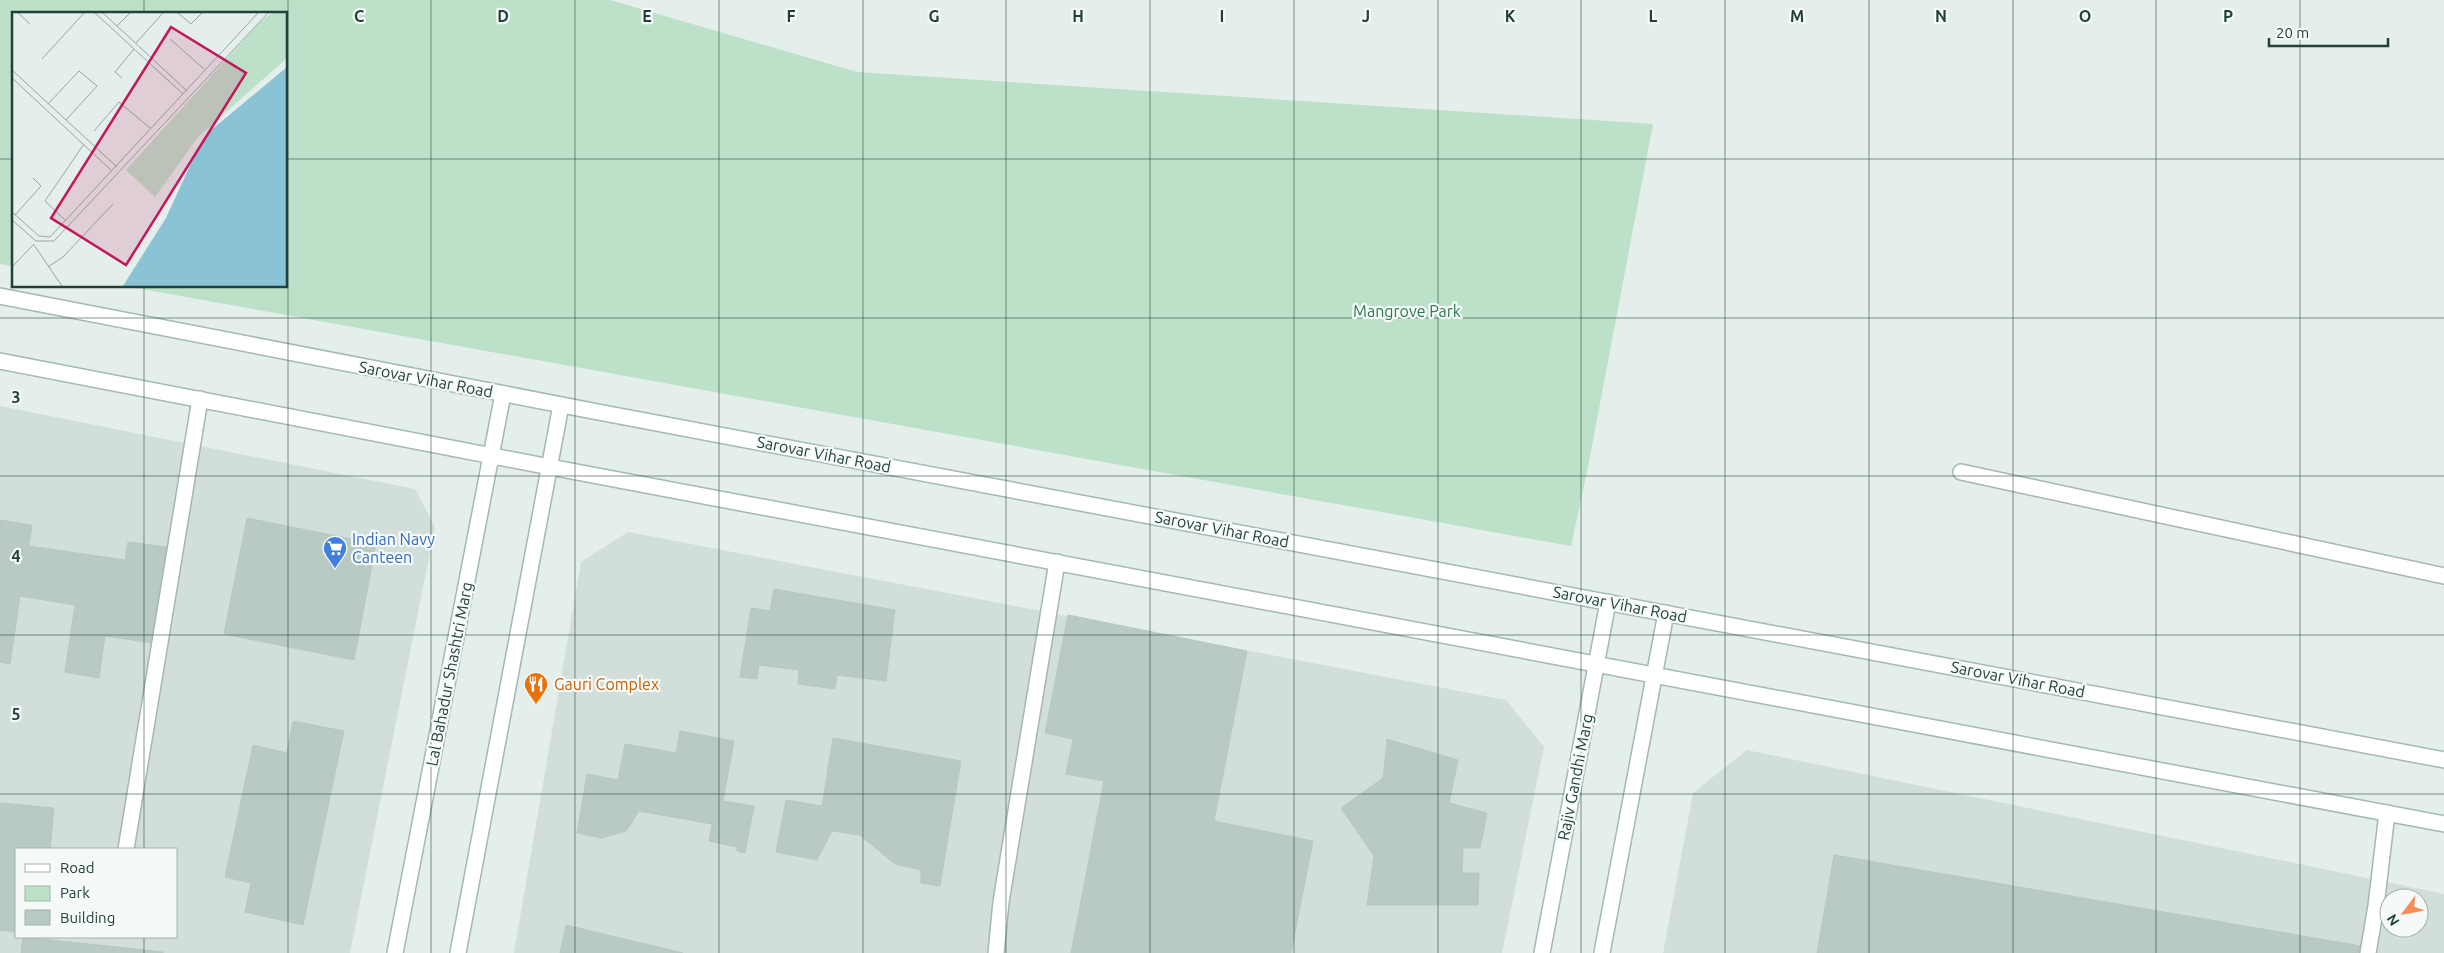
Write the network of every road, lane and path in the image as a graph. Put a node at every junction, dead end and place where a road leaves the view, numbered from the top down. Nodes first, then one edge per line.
1 (0, 296) edge
2 (0, 361) edge
3 (503, 394) junction
4 (200, 399) junction
5 (561, 405) junction
6 (492, 455) junction
7 (550, 467) junction
8 (1962, 472) dead end
9 (1057, 562) junction
10 (2444, 576) edge
11 (1608, 602) junction
12 (1666, 613) junction
13 (1597, 664) junction
14 (1655, 675) junction
15 (2444, 760) edge
16 (2387, 813) junction
17 (2444, 824) edge
18 (126, 848) edge
19 (395, 953) edge
20 (458, 953) edge
21 (996, 953) edge
22 (1542, 953) edge
23 (1602, 953) edge
24 (2368, 953) edge

1 - 3 street, Sarovar Vihar Road
2 - 4 street
3 - 5 street, Sarovar Vihar Road
3 - 6 street, Lal Bahadur Shashtri Marg
4 - 6 street
4 - 18 street
5 - 7 street
5 - 11 street, Sarovar Vihar Road
6 - 7 street
6 - 19 street, Lal Bahadur Shashtri Marg
7 - 9 street
7 - 20 street
8 - 10 street
9 - 13 street
9 - 21 street
11 - 12 street, Sarovar Vihar Road
11 - 13 street, Rajiv Gandhi Marg
12 - 14 street
12 - 15 street, Sarovar Vihar Road
13 - 14 street
13 - 22 street, Rajiv Gandhi Marg
14 - 16 street
14 - 23 street
16 - 17 street
16 - 24 street

